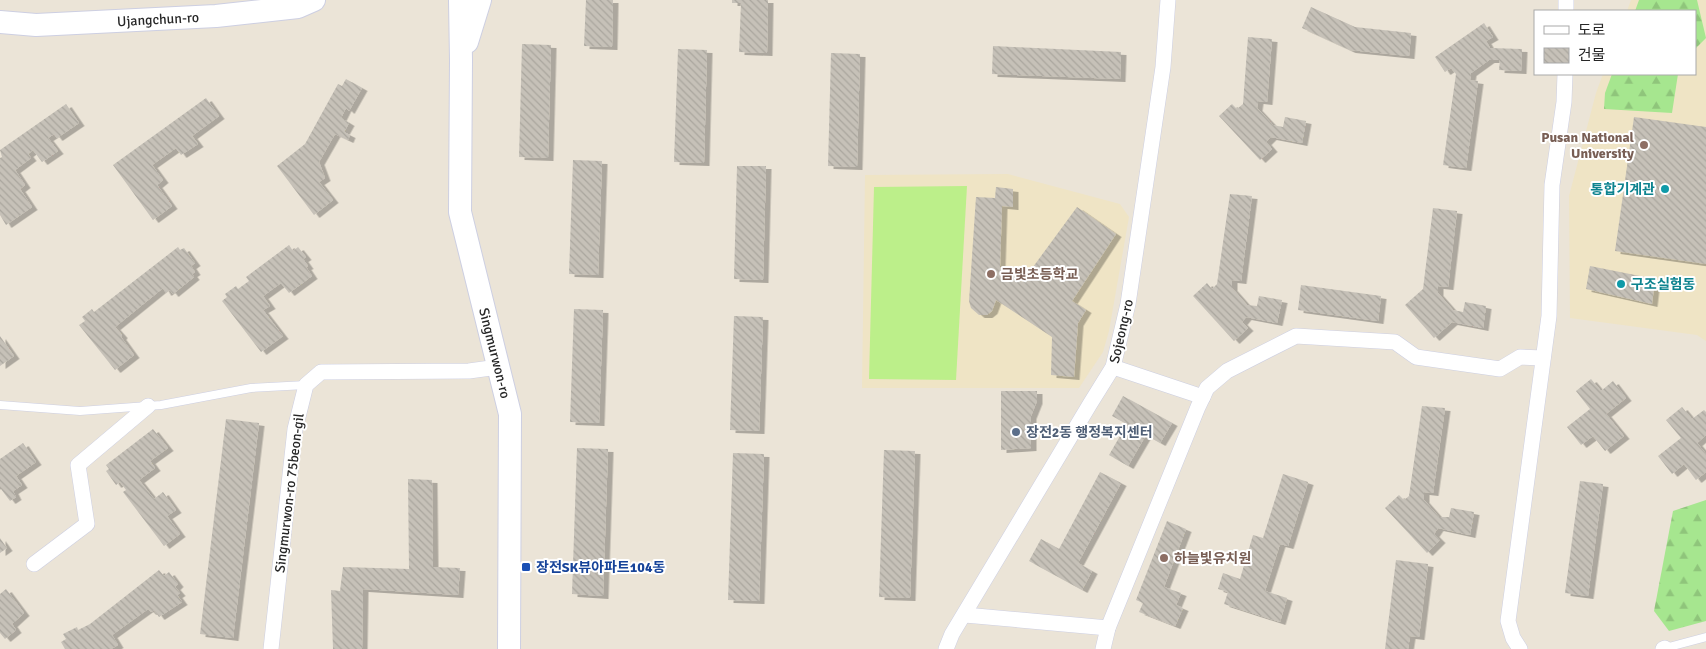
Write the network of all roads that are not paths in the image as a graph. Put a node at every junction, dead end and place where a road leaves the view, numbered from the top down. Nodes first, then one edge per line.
1 (314, 0) edge
2 (460, 0) edge
3 (480, 0) edge
4 (1168, 0) edge
5 (0, 22) edge
6 (461, 60) junction
7 (1565, 75) edge
8 (1543, 358) junction
9 (498, 367) junction
10 (1113, 367) junction
11 (306, 384) junction
12 (1203, 397) junction
13 (0, 405) edge
14 (148, 406) junction
15 (34, 564) dead end
16 (965, 615) junction
17 (1108, 628) junction
18 (1706, 637) edge
19 (1664, 648) edge
20 (271, 649) edge
21 (509, 649) edge
22 (946, 649) edge
23 (1103, 649) edge
24 (1520, 649) edge

1 - 5 main road, Ujangchun-ro
2 - 6 main road, Singmurwon-ro
3 - 6 main road, Singmurwon-ro
4 - 10 street, Sojeong-ro
6 - 9 main road, Singmurwon-ro
7 - 8 street
8 - 12 street
8 - 24 street
9 - 11 street
9 - 21 main road, Singmurwon-ro
10 - 12 street
10 - 16 street, Sojeong-ro
11 - 14 lane
11 - 20 street, Singmurwon-ro 75beon-gil
12 - 17 street
13 - 14 lane
14 - 15 street
16 - 17 street
16 - 22 street, Sojeong-ro
17 - 23 street
18 - 19 lane

